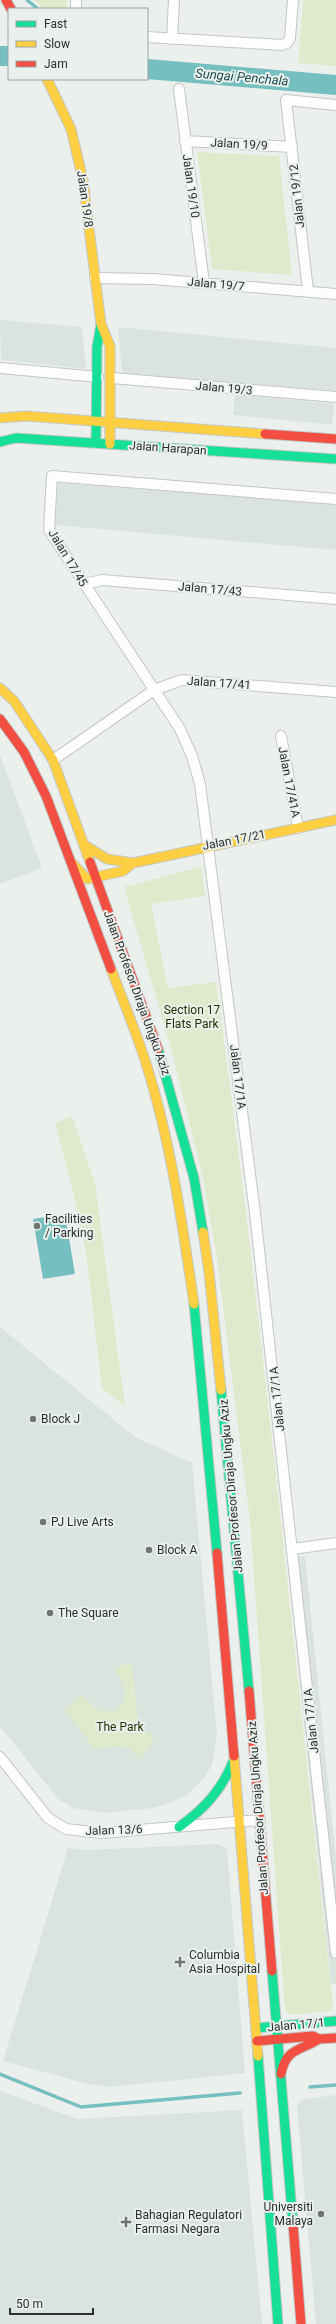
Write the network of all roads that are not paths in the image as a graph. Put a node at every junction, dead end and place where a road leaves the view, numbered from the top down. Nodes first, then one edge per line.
1 (174, 0) edge
2 (293, 0) edge
3 (148, 37) edge
4 (172, 39) junction
5 (47, 80) edge
6 (179, 89) dead end
7 (336, 105) edge
8 (185, 142) junction
9 (292, 147) junction
10 (95, 278) junction
11 (204, 283) junction
12 (308, 291) junction
13 (336, 294) edge
14 (101, 324) junction
15 (0, 368) edge
16 (98, 377) junction
17 (112, 378) junction
18 (336, 397) edge
19 (0, 418) edge
20 (97, 421) junction
21 (110, 422) junction
22 (336, 439) edge
23 (0, 442) edge
24 (96, 443) junction
25 (110, 444) junction
26 (336, 459) edge
27 (336, 499) edge
28 (84, 584) junction
29 (336, 599) edge
30 (0, 688) edge
31 (154, 690) junction
32 (336, 692) edge
33 (0, 719) edge
34 (281, 736) dead end
35 (53, 760) junction
36 (336, 820) edge
37 (298, 828) junction
38 (86, 846) junction
39 (208, 846) junction
40 (68, 857) junction
41 (133, 862) junction
42 (96, 878) junction
43 (336, 1543) edge
44 (293, 1548) junction
45 (0, 1757) edge
46 (234, 1758) junction
47 (260, 1820) junction
48 (239, 1822) junction
49 (179, 1827) junction
50 (336, 1953) edge
51 (336, 2021) edge
52 (275, 2027) junction
53 (256, 2028) junction
54 (336, 2038) edge
55 (276, 2039) junction
56 (319, 2039) junction
57 (257, 2041) junction
58 (280, 2081) junction
59 (278, 2324) edge
60 (301, 2324) edge

1 - 4 street
2 - 4 street
3 - 4 street
5 - 10 main road, Jalan 19/8
6 - 8 street, Jalan 19/10
7 - 9 street, Jalan 19/12
8 - 9 street, Jalan 19/9
8 - 11 street, Jalan 19/10
9 - 12 street, Jalan 19/12
10 - 11 street, Jalan 19/7
10 - 14 main road, Jalan 19/8
11 - 12 street, Jalan 19/7
12 - 13 street, Jalan 19/7
14 - 16 main road, Jalan 19/8
14 - 17 main road, Jalan 19/8
15 - 16 street
16 - 20 main road, Jalan 19/8
17 - 18 street, Jalan 19/3
17 - 21 main road, Jalan 19/8
19 - 20 main road, Jalan Harapan
20 - 21 main road, Jalan Harapan
20 - 24 main road, Jalan 19/8
21 - 22 main road, Jalan Harapan
21 - 25 main road, Jalan 19/8
23 - 24 main road, Jalan Harapan
24 - 25 main road, Jalan Harapan
25 - 26 main road, Jalan Harapan
27 - 28 street, Jalan 17/45
28 - 29 street, Jalan 17/43
28 - 31 street, Jalan 17/45
30 - 35 main road, Jalan Profesor Diraja Ungku Aziz
31 - 32 street, Jalan 17/41
31 - 35 street, Jalan 17/41
31 - 39 street, Jalan 17/45
33 - 40 main road, Jalan Profesor Diraja Ungku Aziz
34 - 37 street, Jalan 17/41A
35 - 38 main road, Jalan Profesor Diraja Ungku Aziz
36 - 37 main road, Jalan 17/21
37 - 39 main road, Jalan 17/21
38 - 41 main road, Jalan 17/21
38 - 42 main road, Jalan Profesor Diraja Ungku Aziz
39 - 41 main road, Jalan 17/21
39 - 44 street, Jalan 17/1A
40 - 42 main road
40 - 46 main road, Jalan Profesor Diraja Ungku Aziz
41 - 42 main road, Jalan 17/21
42 - 47 main road, Jalan Profesor Diraja Ungku Aziz
43 - 44 street
44 - 50 street, Jalan 17/1A
45 - 49 street, Jalan 13/6
46 - 48 main road, Jalan Profesor Diraja Ungku Aziz
46 - 49 main road
47 - 48 street, Jalan 13/6
47 - 52 main road, Jalan Profesor Diraja Ungku Aziz
48 - 49 street, Jalan 13/6
48 - 53 main road, Jalan Profesor Diraja Ungku Aziz
51 - 52 main road, Jalan 17/1
52 - 53 main road, Jalan 17/1
52 - 55 main road, Jalan Profesor Diraja Ungku Aziz
53 - 57 main road, Jalan Profesor Diraja Ungku Aziz
54 - 56 main road, Jalan 17/1
55 - 56 main road, Jalan 17/1
55 - 57 main road, Jalan 17/1
55 - 58 main road, Jalan Profesor Diraja Ungku Aziz
56 - 58 main road
57 - 59 main road, Jalan Profesor Diraja Ungku Aziz
58 - 60 main road, Jalan Profesor Diraja Ungku Aziz

